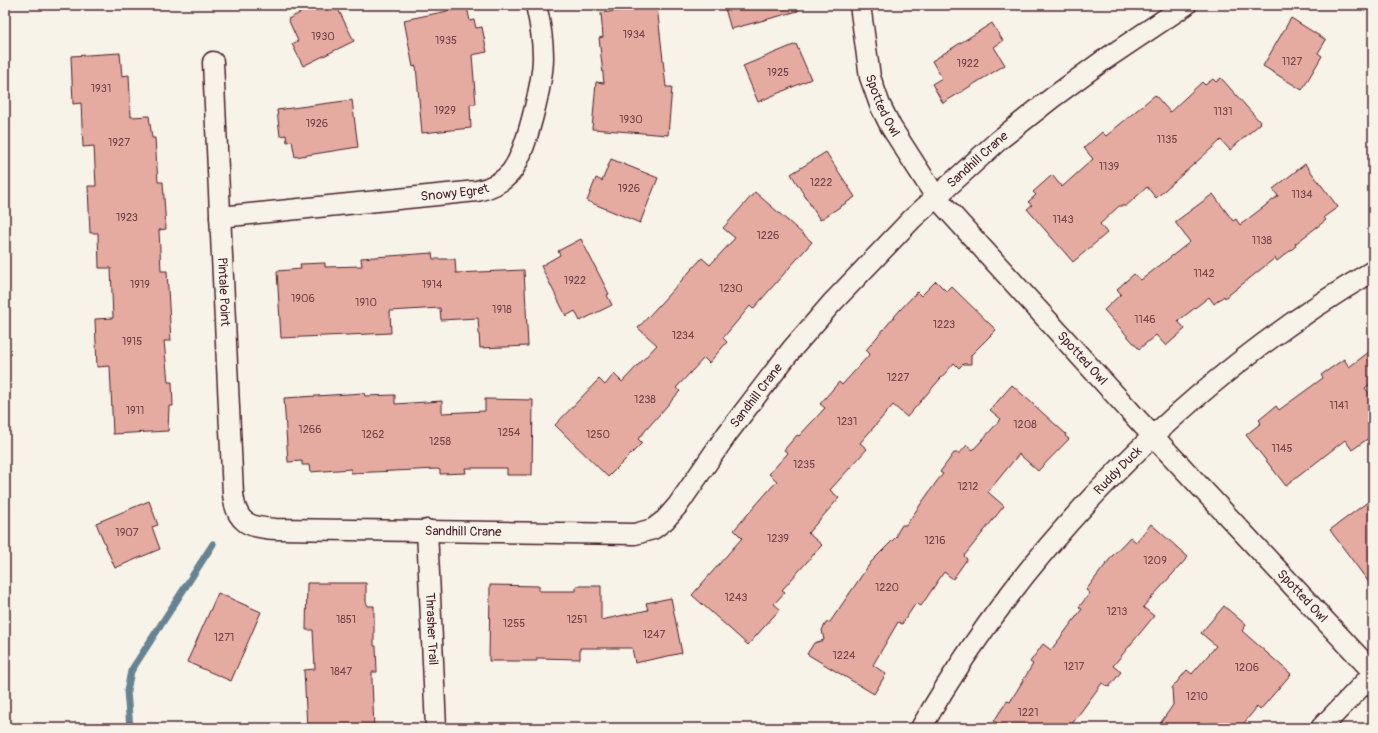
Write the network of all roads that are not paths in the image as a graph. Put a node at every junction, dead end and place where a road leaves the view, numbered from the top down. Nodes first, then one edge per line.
1 (536, 5) edge
2 (860, 5) edge
3 (1186, 5) edge
4 (213, 62) dead end
5 (936, 197) junction
6 (220, 217) junction
7 (1373, 271) edge
8 (1154, 437) junction
9 (241, 519) joint
10 (428, 530) junction
11 (1373, 673) edge
12 (436, 728) edge
13 (921, 728) edge
14 (1321, 728) edge

1 - 6 street, Snowy Egret
2 - 5 street, Spotted Owl
3 - 5 street, Sandhill Crane
4 - 6 street, Pintale Point
5 - 8 street, Spotted Owl
5 - 10 street, Sandhill Crane
6 - 9 street, Pintale Point
7 - 8 street, Ruddy Duck
8 - 11 street, Spotted Owl
8 - 13 street, Ruddy Duck
9 - 10 street, Sandhill Crane
10 - 12 street, Thrasher Trail
11 - 14 street

